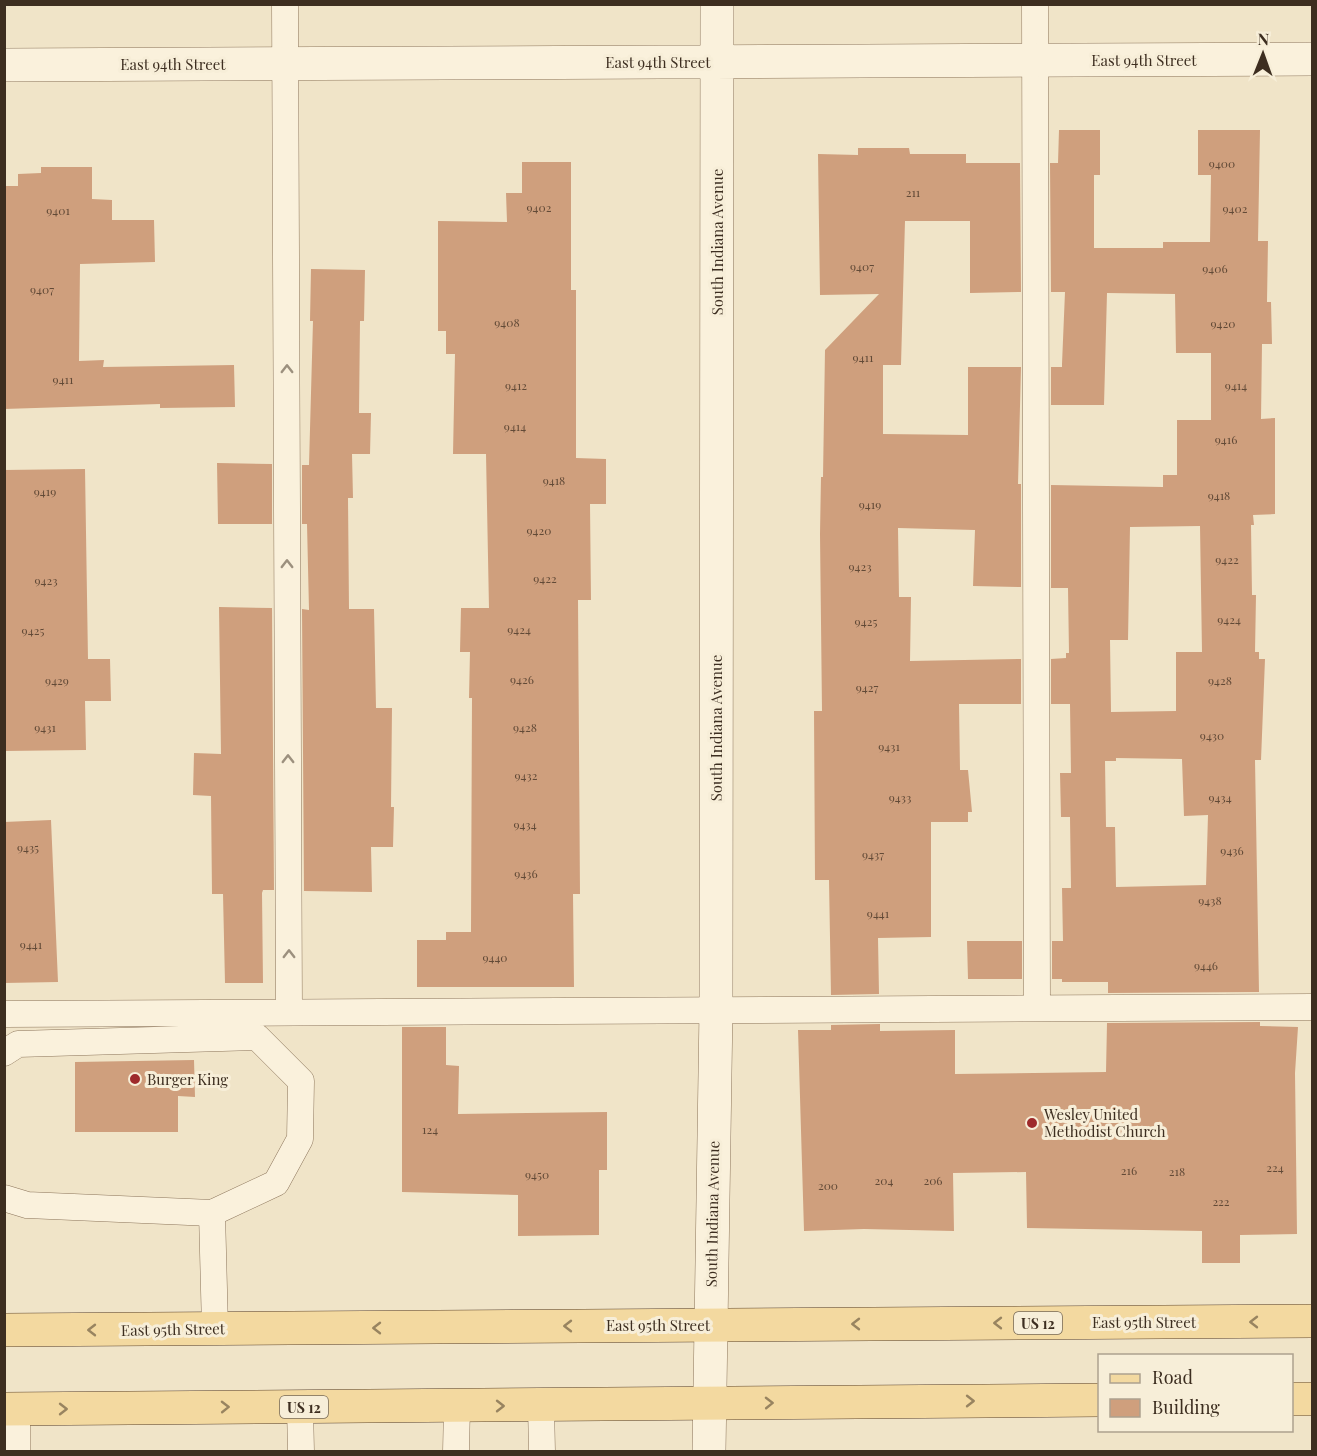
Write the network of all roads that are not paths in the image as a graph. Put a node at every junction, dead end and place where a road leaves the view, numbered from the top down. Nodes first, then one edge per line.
1 (285, 4) edge
2 (717, 4) edge
3 (1035, 4) edge
4 (1312, 59) edge
5 (1035, 60) junction
6 (717, 61) junction
7 (285, 64) junction
8 (4, 65) edge
9 (1312, 1006) edge
10 (1037, 1008) junction
11 (716, 1010) junction
12 (289, 1012) junction
13 (4, 1014) edge
14 (4, 1053) edge
15 (4, 1198) edge
16 (212, 1213) junction
17 (1312, 1321) edge
18 (711, 1325) junction
19 (215, 1329) junction
20 (4, 1330) edge
21 (1293, 1399) edge
22 (1312, 1399) edge
23 (1098, 1400) edge
24 (710, 1404) junction
25 (541, 1405) junction
26 (457, 1406) junction
27 (300, 1407) junction
28 (11, 1409) edge
29 (17, 1452) edge
30 (301, 1452) edge
31 (456, 1452) edge
32 (542, 1452) edge
33 (709, 1452) edge

1 - 7 lane
2 - 6 street, South Indiana Avenue
3 - 5 lane
4 - 5 street, East 94th Street
5 - 6 street, East 94th Street
5 - 10 lane
6 - 7 street, East 94th Street
6 - 11 street, South Indiana Avenue
7 - 8 street, East 94th Street
12 -> 7 lane
9 - 10 lane
10 - 11 lane
11 - 12 lane
11 - 18 street, South Indiana Avenue
12 - 13 lane
14 - 16 lane
15 - 16 lane
16 - 19 lane
17 -> 18 main road, East 95th Street / US 12
18 -> 19 main road, East 95th Street / US 12
18 - 24 street, South Indiana Avenue
19 -> 20 main road, East 95th Street / US 12
21 - 22 main road
24 -> 23 main road, US 12
24 - 25 main road, US 12
24 - 33 street, South Indiana Avenue
26 -> 25 main road, US 12
25 - 32 lane
26 - 27 main road, US 12
26 - 31 lane
28 -> 27 main road, US 12
27 - 30 lane
28 - 29 lane

